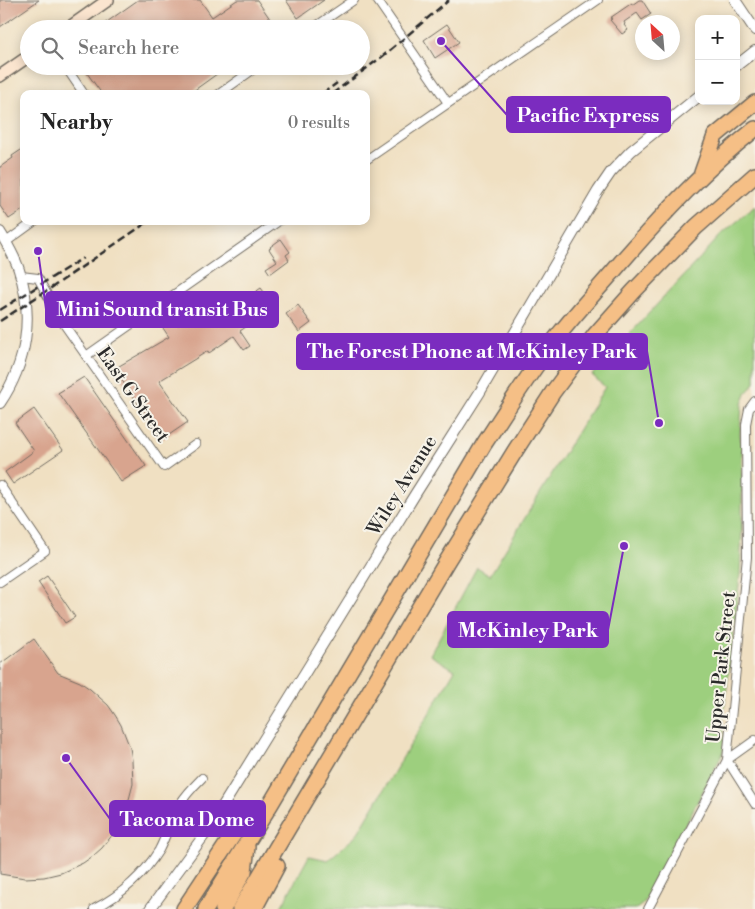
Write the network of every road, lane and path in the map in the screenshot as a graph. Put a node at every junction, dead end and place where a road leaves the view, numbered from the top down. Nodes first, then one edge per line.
1 (108, 0) edge
2 (354, 0) edge
3 (377, 0) edge
4 (598, 0) edge
5 (735, 0) edge
6 (80, 20) edge
7 (325, 20) edge
8 (755, 30) edge
9 (755, 51) edge
10 (20, 62) edge
11 (740, 63) edge
12 (71, 75) edge
13 (245, 75) edge
14 (0, 76) edge
15 (81, 90) edge
16 (225, 90) edge
17 (695, 99) edge
18 (448, 103) junction
19 (755, 103) edge
20 (755, 130) edge
21 (370, 157) edge
22 (700, 176) junction
23 (755, 176) edge
24 (29, 225) edge
25 (273, 225) edge
26 (0, 232) edge
27 (3, 244) edge
28 (21, 276) junction
29 (86, 356) junction
30 (755, 401) edge
31 (0, 403) edge
32 (196, 444) dead end
33 (0, 485) edge
34 (446, 561) junction
35 (0, 582) edge
36 (755, 740) edge
37 (727, 760) junction
38 (202, 778) dead end
39 (755, 804) edge
40 (270, 805) junction
41 (247, 843) junction
42 (94, 909) edge
43 (150, 909) edge
44 (184, 909) edge
45 (206, 909) edge
46 (223, 909) edge
47 (240, 909) edge
48 (254, 909) edge
49 (649, 909) edge

1 - 6 main road
2 - 7 street
3 - 18 street
4 - 18 street
5 - 8 street
9 - 11 street
10 - 14 main road
12 - 15 street
13 - 16 street
17 - 43 street, Wiley Avenue
18 - 21 street
19 - 22 highway
20 - 22 highway
22 - 40 highway
23 - 34 highway
24 - 27 street
25 - 29 street
26 - 27 street
27 - 28 street
28 - 29 street, East G Street
28 - 31 street
29 - 32 street, East G Street
30 - 37 street, Upper Park Street
33 - 35 street
34 - 47 highway
34 - 48 highway
36 - 37 street
37 - 39 street
37 - 49 street, Upper Park Street
38 - 42 street
40 - 41 highway
40 - 44 highway
41 - 45 highway
41 - 46 highway

